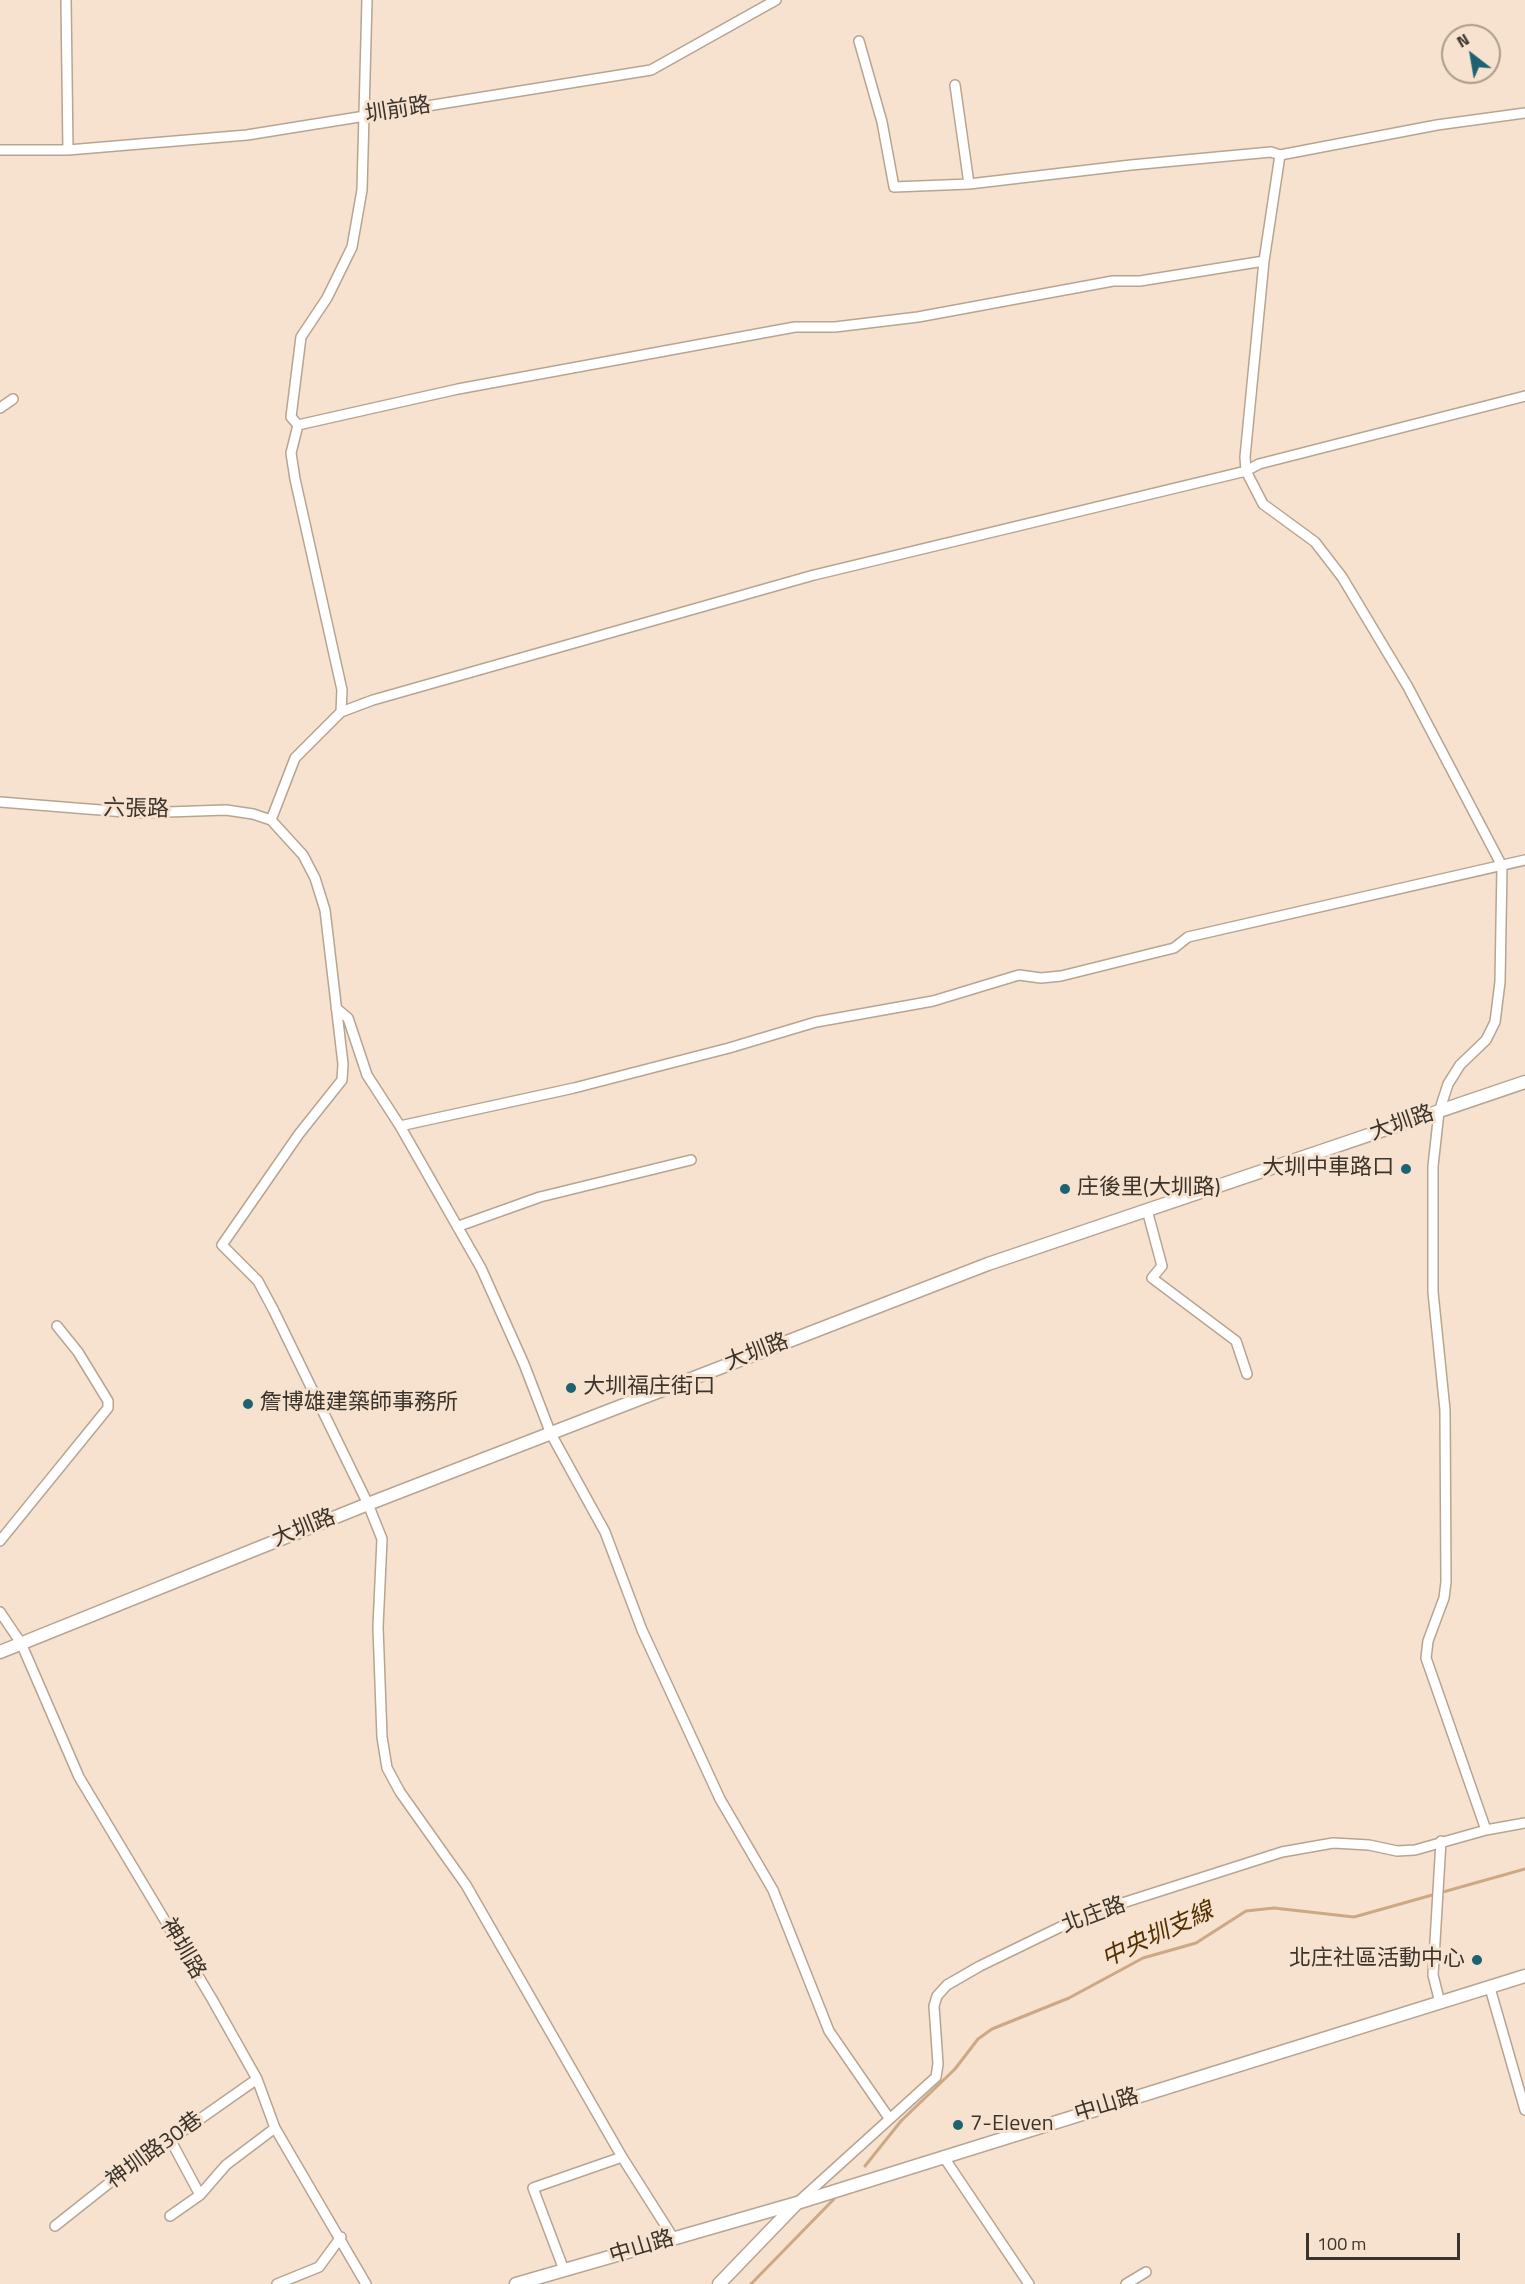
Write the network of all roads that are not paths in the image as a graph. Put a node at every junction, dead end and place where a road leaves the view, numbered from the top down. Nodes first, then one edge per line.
1 (66, 0) edge
2 (367, 0) edge
3 (776, 0) edge
4 (859, 41) dead end
5 (955, 85) dead end
6 (1525, 113) edge
7 (364, 117) junction
8 (0, 150) edge
9 (68, 150) junction
10 (1280, 154) junction
11 (969, 184) junction
12 (1264, 261) junction
13 (1525, 396) edge
14 (13, 399) dead end
15 (0, 408) edge
16 (298, 425) junction
17 (1246, 471) junction
18 (341, 712) junction
19 (0, 802) edge
20 (271, 820) junction
21 (1525, 860) edge
22 (1502, 867) junction
23 (336, 1008) junction
24 (1525, 1082) edge
25 (1439, 1112) junction
26 (400, 1125) junction
27 (691, 1160) dead end
28 (1147, 1210) junction
29 (459, 1226) junction
30 (57, 1326) dead end
31 (1247, 1374) dead end
32 (551, 1434) junction
33 (368, 1504) junction
34 (0, 1541) edge
35 (0, 1612) edge
36 (21, 1643) junction
37 (0, 1652) edge
38 (1525, 1823) edge
39 (1486, 1830) junction
40 (1442, 1841) junction
41 (1525, 1976) edge
42 (1490, 1988) junction
43 (1440, 2003) junction
44 (257, 2079) junction
45 (1525, 2110) edge
46 (889, 2118) junction
47 (275, 2128) junction
48 (171, 2141) junction
49 (943, 2156) junction
50 (622, 2157) junction
51 (200, 2194) junction
52 (797, 2203) junction
53 (170, 2216) dead end
54 (55, 2226) dead end
55 (341, 2237) junction
56 (674, 2239) junction
57 (564, 2270) junction
58 (1146, 2272) dead end
59 (277, 2284) edge
60 (366, 2284) edge
61 (516, 2284) edge
62 (719, 2284) edge
63 (1029, 2284) edge
64 (1126, 2284) edge

1 - 9 street
2 - 7 street
3 - 7 street, 圳前路
4 - 11 street
5 - 11 street
6 - 10 street
7 - 9 street, 圳前路
7 - 16 street
8 - 9 street, 圳前路
10 - 11 street
10 - 12 street
12 - 16 street
12 - 17 street
13 - 17 street
14 - 15 street
16 - 18 street
17 - 18 street
17 - 22 street
18 - 20 street
19 - 20 street, 六張路
20 - 23 street
21 - 22 street
22 - 25 street
22 - 26 street
23 - 26 street
23 - 33 street
24 - 25 street, 大圳路
25 - 28 street, 大圳路
25 - 39 street
26 - 29 street
27 - 29 street
28 - 31 street
28 - 32 street, 大圳路
29 - 32 street
30 - 34 street
32 - 33 street, 大圳路
32 - 46 street
33 - 36 street, 大圳路
33 - 50 street
35 - 36 street, 神圳路
36 - 37 street, 大圳路
36 - 44 street, 神圳路
38 - 39 street, 北庄路
39 - 40 street, 北庄路
40 - 43 street
40 - 46 street, 北庄路
41 - 42 street, 中山路
42 - 43 street, 中山路
42 - 45 street
43 - 49 street, 中山路
44 - 47 street, 神圳路
44 - 48 street, 神圳路30巷
46 - 52 street, 北庄路
47 - 51 street
47 - 55 street, 神圳路
48 - 51 street
48 - 54 street, 神圳路30巷
49 - 52 street, 中山路
49 - 63 street
50 - 56 street
50 - 57 street
51 - 53 street
52 - 56 street, 中山路
52 - 62 street
55 - 59 street
55 - 60 street, 神圳路
56 - 57 street, 中山路
57 - 61 street, 中山路
58 - 64 street

